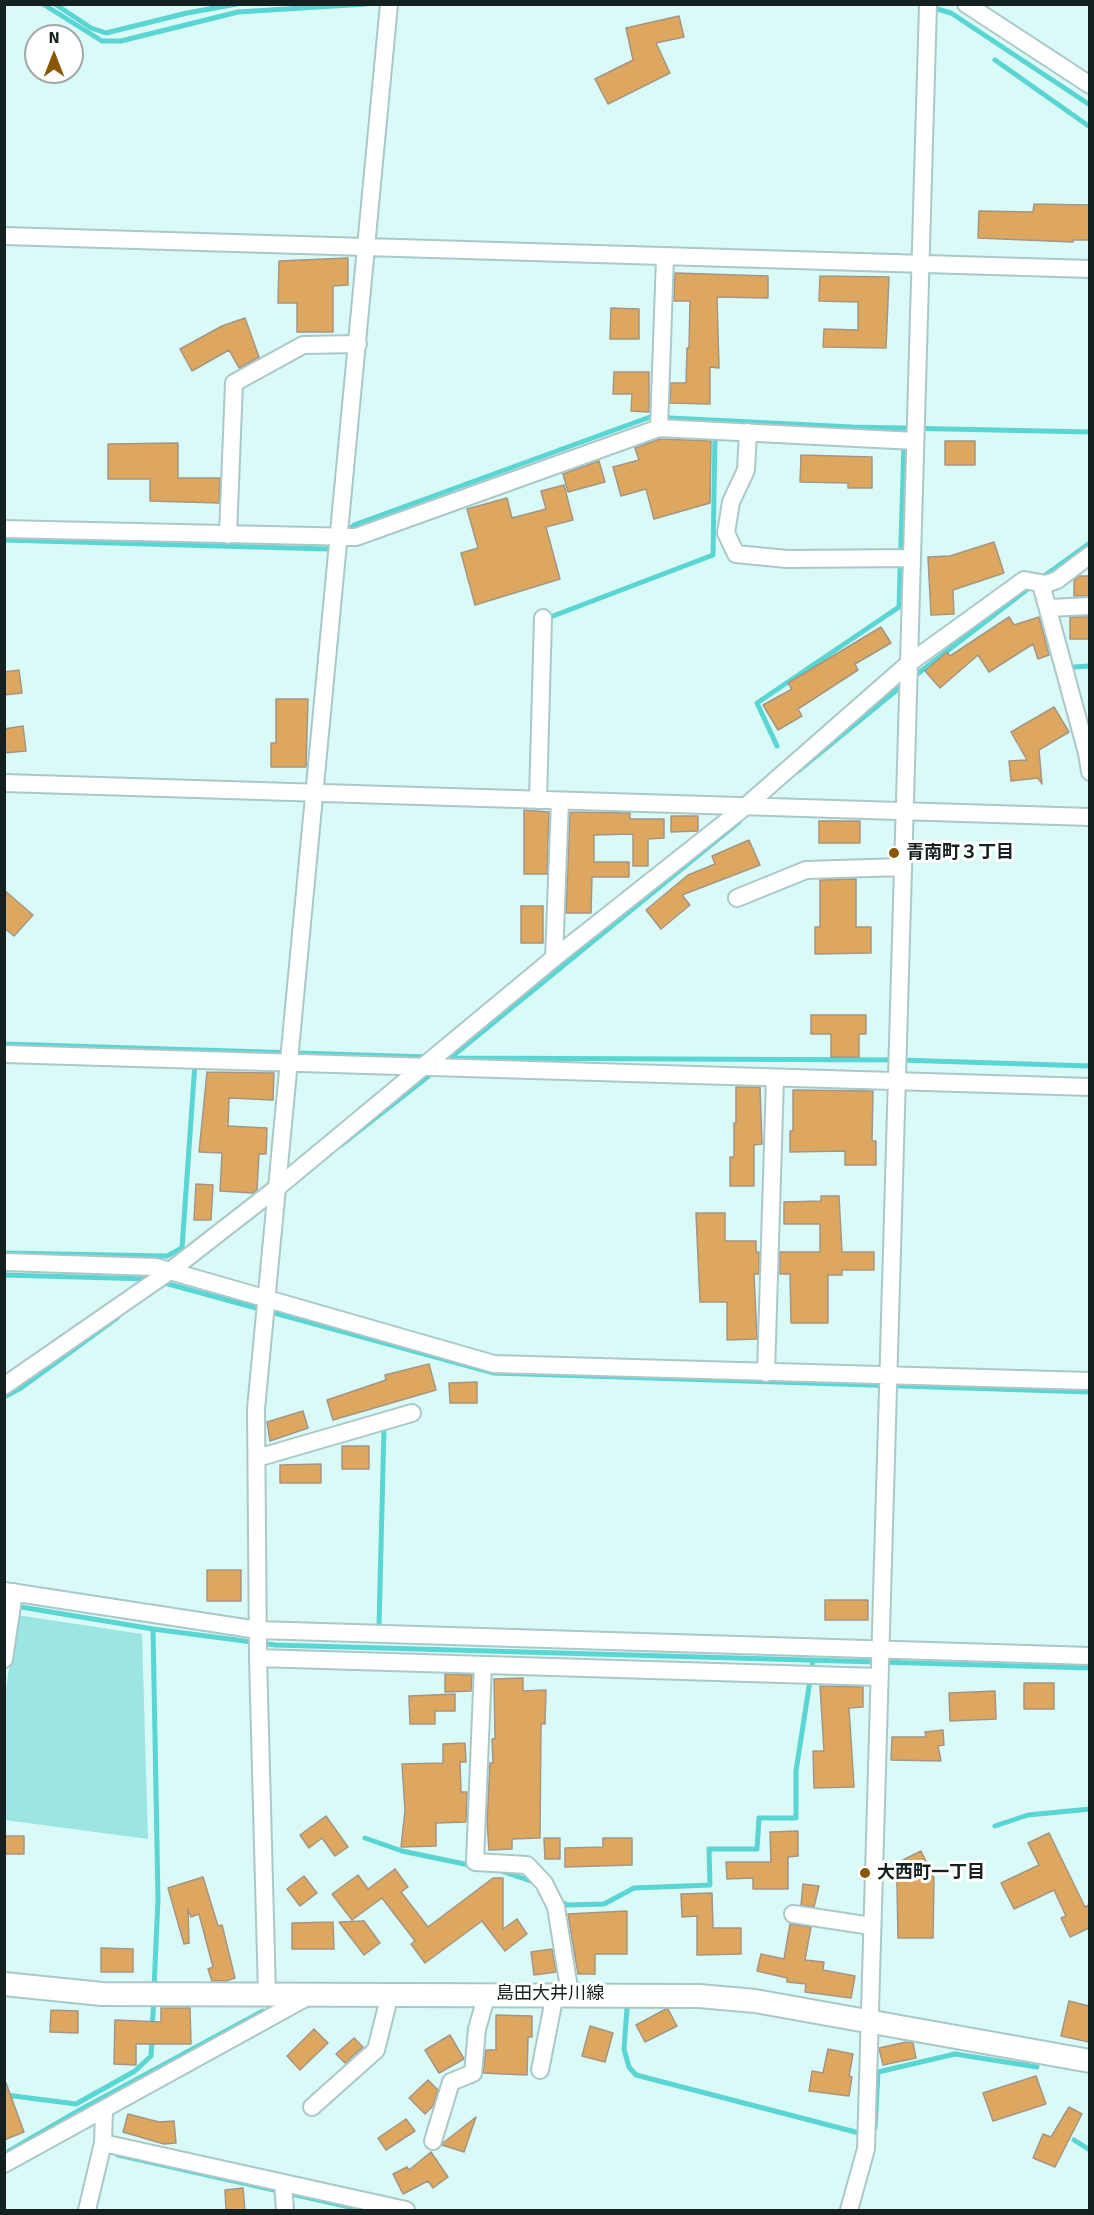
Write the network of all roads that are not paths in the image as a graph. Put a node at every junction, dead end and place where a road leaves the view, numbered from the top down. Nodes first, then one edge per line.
1 (389, 4) edge
2 (928, 4) edge
3 (966, 4) edge
4 (1089, 85) edge
5 (4, 236) edge
6 (367, 247) junction
7 (664, 256) junction
8 (920, 265) junction
9 (1089, 269) edge
10 (358, 344) junction
11 (659, 428) junction
12 (748, 432) junction
13 (915, 441) junction
14 (4, 529) edge
15 (228, 535) junction
16 (340, 538) junction
17 (1089, 555) edge
18 (912, 558) junction
19 (1041, 584) junction
20 (1089, 606) edge
21 (1049, 608) junction
22 (543, 618) dead end
23 (908, 664) junction
24 (1089, 772) edge
25 (4, 783) edge
26 (315, 793) junction
27 (538, 800) junction
28 (560, 801) junction
29 (746, 806) junction
30 (904, 811) junction
31 (1089, 817) edge
32 (903, 867) junction
33 (737, 898) dead end
34 (554, 958) junction
35 (4, 1054) edge
36 (289, 1064) junction
37 (425, 1067) junction
38 (775, 1078) junction
39 (896, 1081) junction
40 (1089, 1087) edge
41 (278, 1187) junction
42 (4, 1262) edge
43 (170, 1271) junction
44 (267, 1298) junction
45 (766, 1372) junction
46 (886, 1376) junction
47 (1089, 1381) edge
48 (4, 1386) edge
49 (412, 1413) dead end
50 (257, 1458) junction
51 (9, 1591) edge
52 (258, 1630) junction
53 (880, 1648) junction
54 (1089, 1656) edge
55 (258, 1658) junction
56 (4, 1659) edge
57 (483, 1665) junction
58 (879, 1677) junction
59 (793, 1914) dead end
60 (871, 1926) junction
61 (4, 1984) edge
62 (267, 1994) junction
63 (313, 1994) junction
64 (390, 1994) junction
65 (487, 1994) junction
66 (562, 1994) junction
67 (868, 2022) junction
68 (1089, 2061) edge
69 (540, 2070) dead end
70 (312, 2107) dead end
71 (104, 2110) junction
72 (433, 2141) dead end
73 (103, 2143) junction
74 (4, 2164) edge
75 (283, 2183) junction
76 (87, 2211) edge
77 (285, 2211) edge
78 (406, 2211) edge
79 (849, 2211) edge

1 - 6 street
2 - 8 street
3 - 4 street
5 - 6 street
6 - 7 street
6 - 10 street
7 - 8 street
7 - 11 street
8 - 9 street
8 - 13 street
10 - 15 street
10 - 16 street
11 - 12 street
11 - 16 street
12 - 13 street
12 - 18 street
13 - 18 street
14 - 15 street
15 - 16 street
16 - 26 street
17 - 19 street
18 - 23 street
19 - 21 street
19 - 23 street
20 - 21 street
21 - 24 street
22 - 27 street
23 - 29 street
23 - 30 street
25 - 26 street
26 - 27 street
26 - 36 street
27 - 28 street
28 - 29 street
28 - 34 street
29 - 30 street
29 - 34 street
30 - 31 street
30 - 32 street
32 - 33 street
32 - 39 street
34 - 37 street
35 - 36 street
36 - 37 street
36 - 41 street
37 - 38 street
37 - 41 street
38 - 39 street
38 - 45 street
39 - 40 street
39 - 46 street
41 - 43 street
41 - 44 street
42 - 43 street
43 - 44 street
43 - 48 street
44 - 45 street
44 - 50 street
45 - 46 street
46 - 47 street
46 - 53 street
49 - 50 street
50 - 52 street
51 - 52 street
51 - 56 street
52 - 53 street
52 - 55 street
53 - 54 street
53 - 58 street
55 - 57 street
55 - 62 street
57 - 58 street
57 - 66 street
58 - 60 street
59 - 60 street
60 - 67 street
61 - 62 main road, 島田大井川線
62 - 63 main road, 島田大井川線
63 - 64 main road, 島田大井川線
63 - 71 street
64 - 65 main road, 島田大井川線
64 - 70 street
65 - 66 main road, 島田大井川線
65 - 72 street
66 - 67 main road, 島田大井川線
66 - 69 street
67 - 68 main road, 島田大井川線
67 - 79 street
71 - 73 street
71 - 74 street
73 - 75 street
73 - 76 street
75 - 77 street
75 - 78 street

